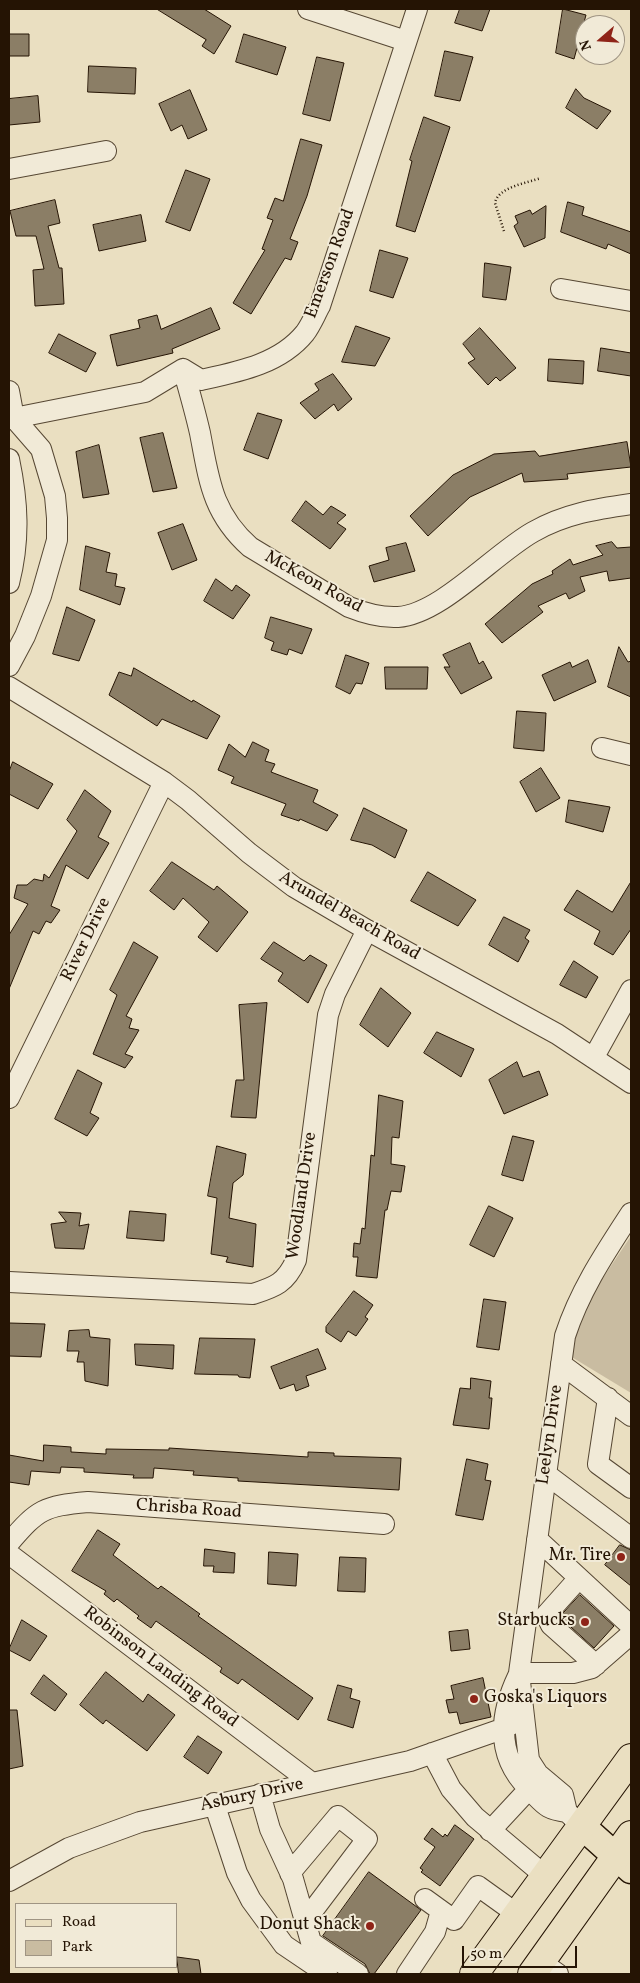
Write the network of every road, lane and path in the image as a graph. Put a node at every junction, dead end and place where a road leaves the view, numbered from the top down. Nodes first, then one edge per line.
1 (308, 9) edge
2 (417, 9) edge
3 (406, 41) junction
4 (106, 151) dead end
5 (9, 169) edge
6 (541, 178) dead end
7 (504, 231) dead end
8 (561, 289) dead end
9 (631, 301) edge
10 (183, 368) junction
11 (9, 391) edge
12 (11, 424) edge
13 (9, 459) edge
14 (631, 504) edge
15 (9, 583) edge
16 (9, 666) edge
17 (9, 687) edge
18 (602, 748) dead end
19 (631, 755) edge
20 (164, 782) junction
21 (367, 930) junction
22 (631, 990) edge
23 (594, 1057) junction
24 (630, 1081) edge
25 (9, 1098) edge
26 (631, 1213) edge
27 (9, 1282) edge
28 (561, 1364) junction
29 (608, 1398) junction
30 (631, 1416) edge
31 (546, 1474) junction
32 (631, 1488) edge
33 (384, 1524) dead end
34 (631, 1538) edge
35 (537, 1539) junction
36 (9, 1542) edge
37 (9, 1554) edge
38 (579, 1578) junction
39 (631, 1626) edge
40 (631, 1634) edge
41 (596, 1665) junction
42 (519, 1673) junction
43 (523, 1719) junction
44 (502, 1729) junction
45 (432, 1753) junction
46 (631, 1758) edge
47 (312, 1783) junction
48 (529, 1789) junction
49 (260, 1794) junction
50 (214, 1803) junction
51 (574, 1819) junction
52 (490, 1831) junction
53 (626, 1854) edge
54 (290, 1873) junction
55 (544, 1875) junction
56 (9, 1881) edge
57 (517, 1914) junction
58 (305, 1921) junction
59 (543, 1970) edge
60 (327, 1974) edge
61 (358, 1974) edge
62 (407, 1974) edge
63 (474, 1974) edge

1 - 3 street
2 - 3 street, Emerson Road
3 - 10 street, Emerson Road
4 - 5 street
6 - 7 path
8 - 9 street
10 - 12 street
10 - 14 street, McKeon Road
11 - 12 street
12 - 16 street
13 - 15 street
17 - 20 street, Arundel Beach Road
18 - 19 street
20 - 21 street, Arundel Beach Road
20 - 25 street, River Drive
21 - 23 street, Arundel Beach Road
21 - 27 street, Woodland Drive
22 - 23 street
23 - 24 street, Arundel Beach Road
26 - 28 street, Leelyn Drive
28 - 29 street
28 - 31 street, Leelyn Drive
29 - 30 street
29 - 32 street
31 - 34 street
31 - 35 street, Leelyn Drive
33 - 36 street, Chrisba Road
35 - 38 street
35 - 42 street, Leelyn Drive
37 - 47 street, Robinson Landing Road
38 - 39 street
38 - 41 street
40 - 41 street
41 - 42 street
42 - 43 street, Leelyn Drive
42 - 44 street, Leelyn Drive
43 - 44 street, Asbury Drive
43 - 51 street, Leelyn Drive
44 - 45 street, Asbury Drive
44 - 48 street, Leelyn Drive
45 - 47 street, Asbury Drive
45 - 52 street
46 - 51 highway
47 - 49 street, Asbury Drive
48 - 51 street, Leelyn Drive
48 - 52 street
49 - 50 street, Asbury Drive
49 - 54 street
50 - 56 street, Asbury Drive
50 - 60 street
51 - 53 main road
51 - 55 highway
52 - 55 street
53 - 59 highway
54 - 58 street
54 - 58 street
55 - 57 highway
57 - 62 street
57 - 63 highway
58 - 61 street

